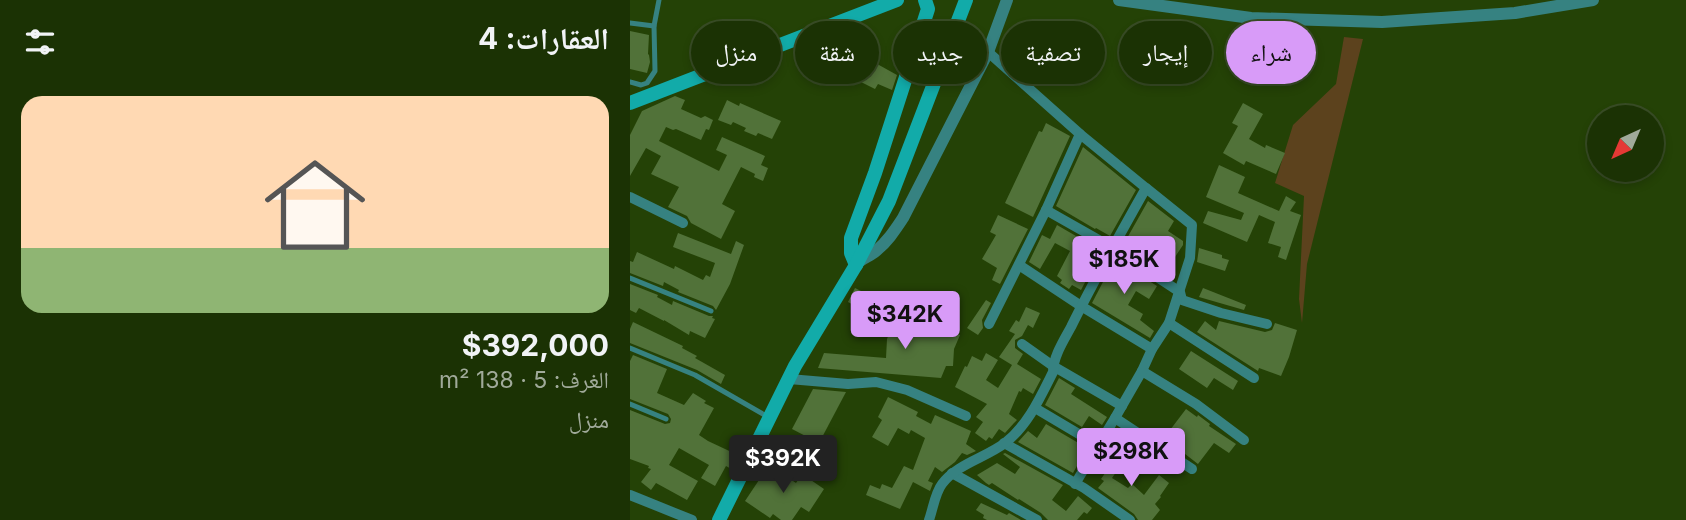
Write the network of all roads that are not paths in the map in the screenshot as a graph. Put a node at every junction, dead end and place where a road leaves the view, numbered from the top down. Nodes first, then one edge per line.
1 (659, 0) edge
2 (897, 0) edge
3 (925, 0) edge
4 (966, 0) edge
5 (1007, 0) edge
6 (1119, 0) edge
7 (1592, 0) edge
8 (630, 23) edge
9 (654, 26) junction
10 (988, 52) junction
11 (630, 82) edge
12 (630, 103) edge
13 (1080, 134) junction
14 (1146, 188) junction
15 (630, 197) edge
16 (1046, 210) junction
17 (683, 223) dead end
18 (1113, 248) junction
19 (856, 265) junction
20 (1019, 265) junction
21 (630, 278) edge
22 (1180, 292) junction
23 (1081, 306) junction
24 (711, 311) dead end
25 (1169, 323) junction
26 (989, 324) dead end
27 (1266, 324) dead end
28 (1022, 344) dead end
29 (630, 348) edge
30 (1152, 349) junction
31 (1053, 366) junction
32 (1142, 371) junction
33 (1254, 378) dead end
34 (789, 379) junction
35 (630, 404) edge
36 (1122, 407) junction
37 (1035, 408) junction
38 (966, 416) dead end
39 (769, 418) junction
40 (1115, 418) junction
41 (666, 419) dead end
42 (1244, 440) dead end
43 (1004, 443) junction
44 (1098, 446) junction
45 (1192, 469) dead end
46 (952, 473) junction
47 (1074, 484) junction
48 (630, 495) edge
49 (692, 520) edge
50 (719, 520) edge
51 (929, 520) edge
52 (1037, 520) edge
53 (1130, 520) edge

1 - 9 lane
2 - 12 main road
3 - 19 main road
4 - 19 main road
5 - 10 street
6 - 7 street
8 - 9 lane
9 - 11 lane
10 - 13 street
10 - 19 street
13 - 14 street
13 - 16 street
14 - 18 street
14 - 22 street
15 - 17 street
16 - 18 street
16 - 20 street
18 - 22 street
18 - 23 street
19 - 34 main road
20 - 23 street
20 - 26 street
21 - 24 lane
22 - 25 street
22 - 27 street
23 - 30 street
23 - 31 street
25 - 30 street
25 - 33 street
28 - 31 street
29 - 39 lane
30 - 32 street
31 - 36 street
31 - 37 street
32 - 36 street
32 - 42 street
34 - 38 street
34 - 39 main road
35 - 41 lane
36 - 40 street
37 - 43 street
37 - 44 street
39 - 50 main road
40 - 44 street
40 - 45 street
43 - 46 street
43 - 47 street
44 - 47 street
46 - 51 street
46 - 52 street
47 - 53 street
48 - 49 street

